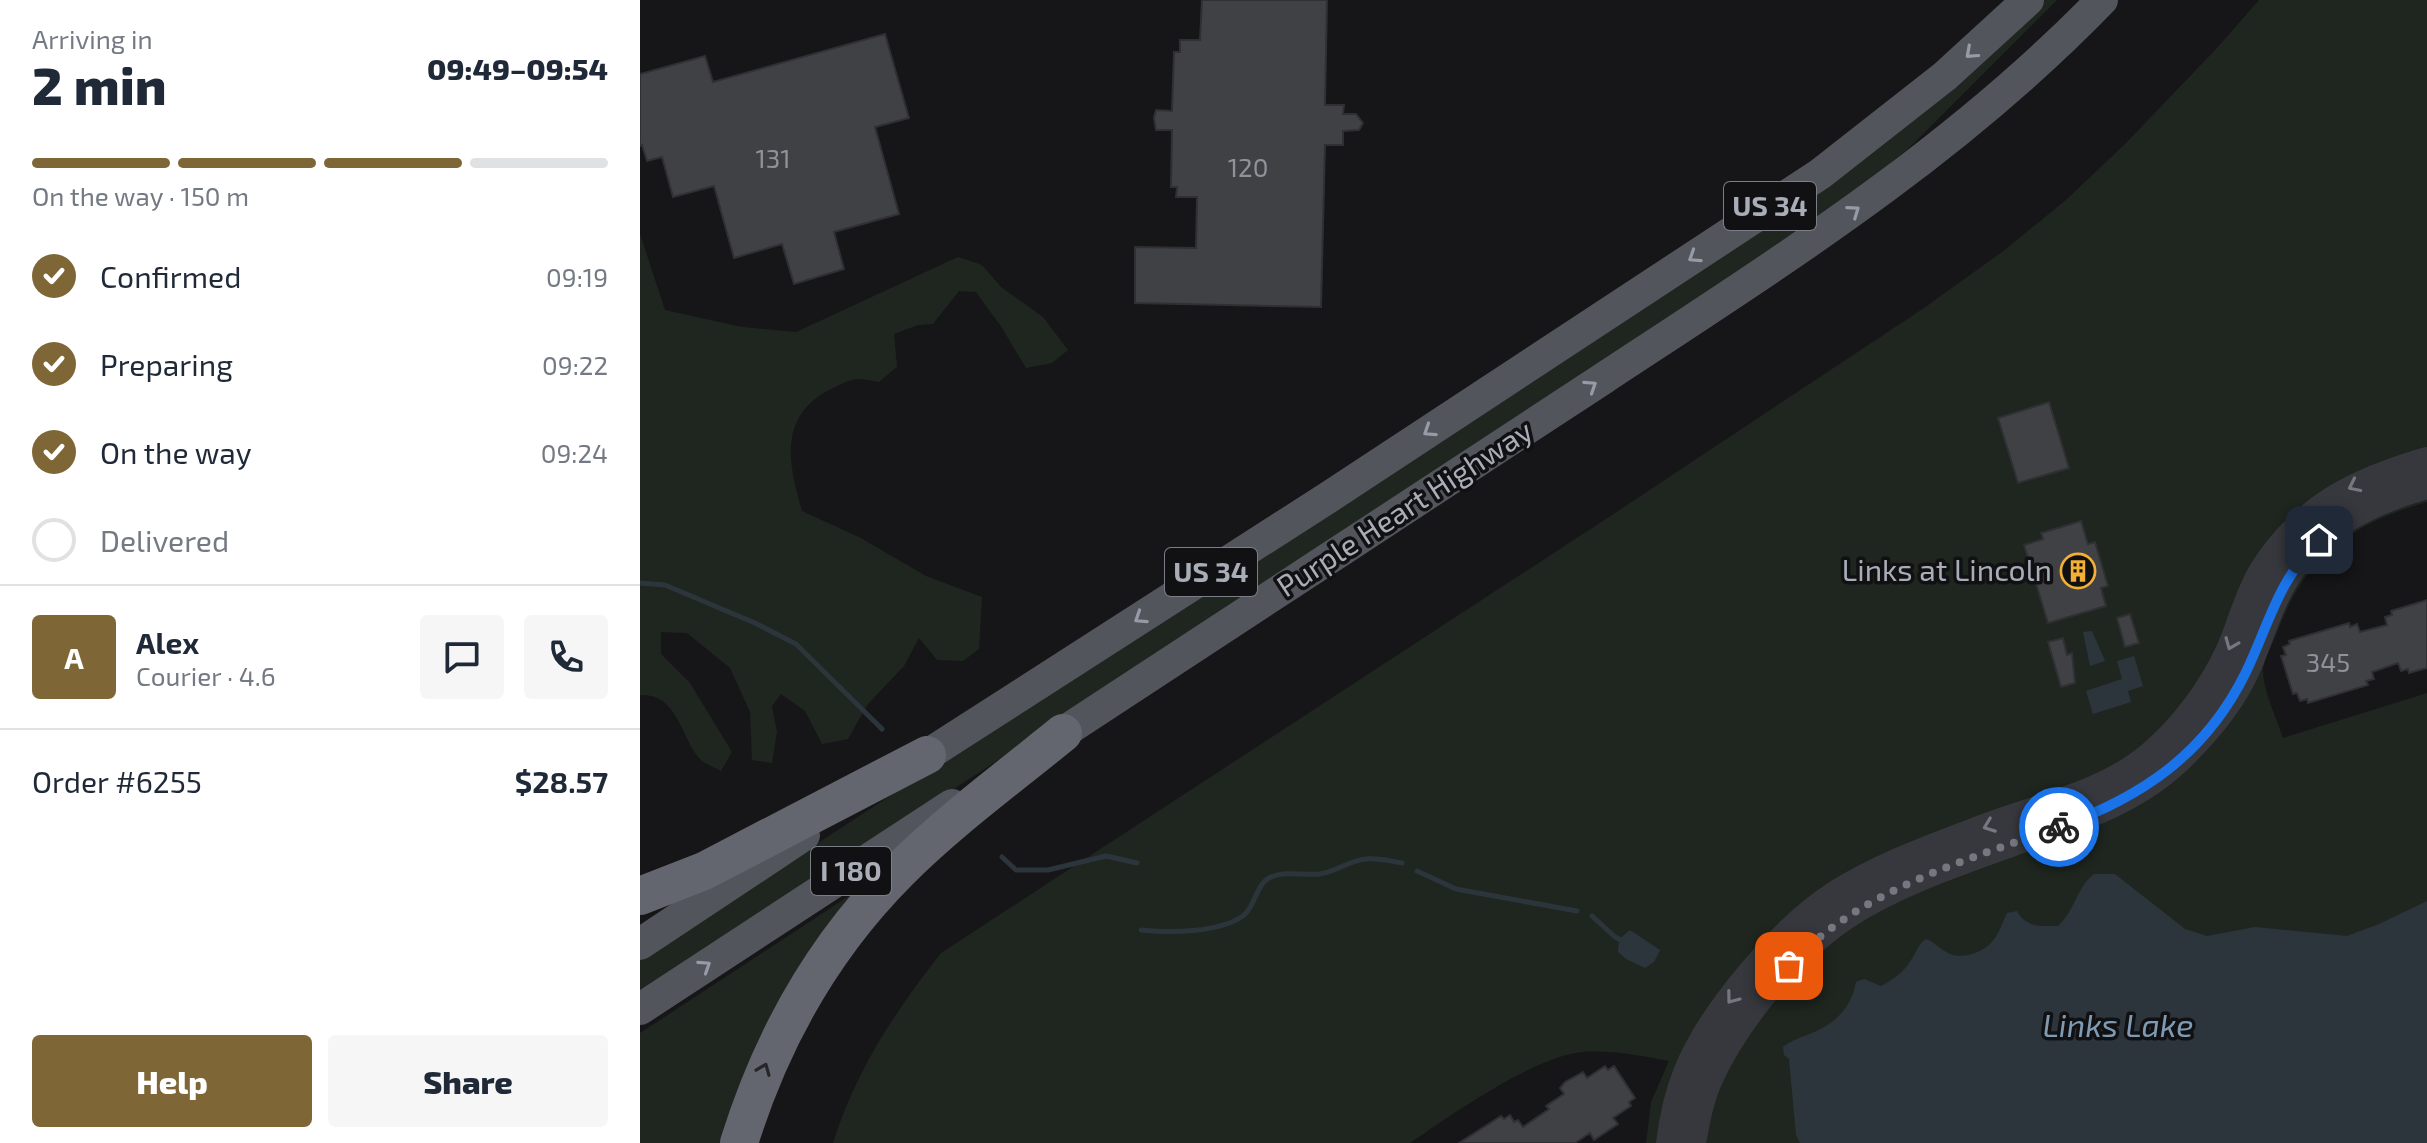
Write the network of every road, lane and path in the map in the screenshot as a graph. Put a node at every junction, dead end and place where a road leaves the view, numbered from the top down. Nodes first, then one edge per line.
1 (2028, 0) edge
2 (2102, 0) edge
3 (2427, 460) edge
4 (2427, 486) edge
5 (1063, 733) junction
6 (927, 755) junction
7 (2156, 766) junction
8 (640, 896) edge
9 (640, 944) edge
10 (1769, 970) junction
11 (640, 1009) edge
12 (739, 1143) edge
13 (1669, 1143) edge
14 (1693, 1143) edge

1 -> 6 main road, Purple Heart Highway / US 34
5 -> 2 main road, Purple Heart Highway / US 34
3 -> 7 lane
4 - 7 lane
11 -> 5 main road, Purple Heart Highway / I 180
12 -> 5 highway
6 - 8 highway
6 - 9 main road, Purple Heart Highway / I 180
7 - 10 lane
10 -> 13 lane
10 - 14 lane

